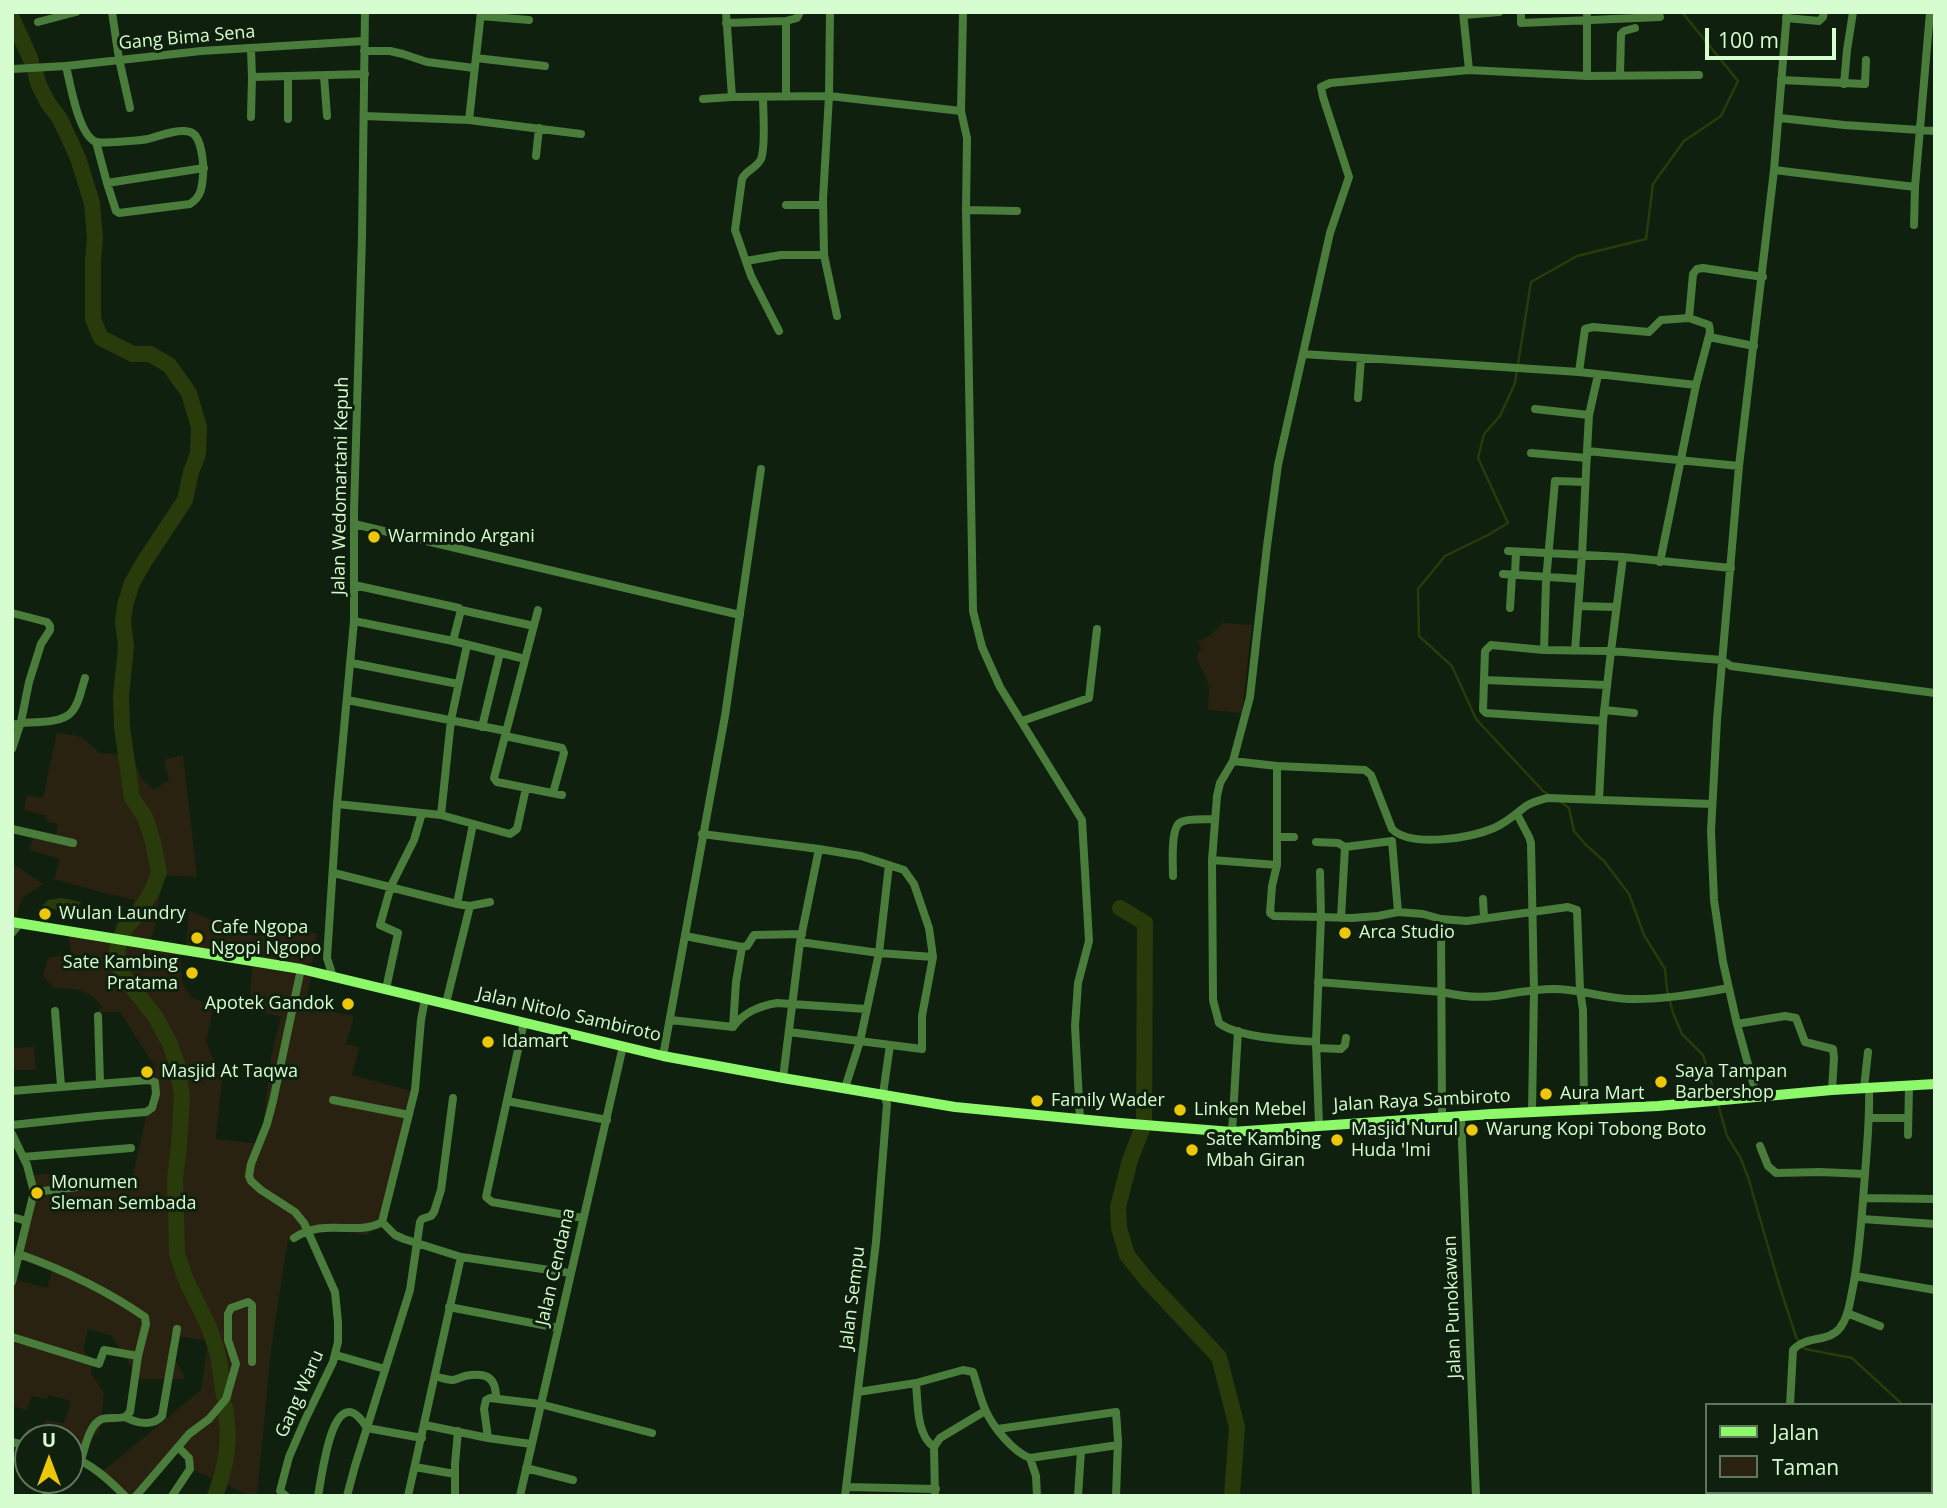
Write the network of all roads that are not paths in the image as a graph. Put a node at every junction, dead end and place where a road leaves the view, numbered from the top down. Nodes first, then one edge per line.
1 (76, 12) edge
2 (112, 12) edge
3 (365, 12) edge
4 (726, 12) edge
5 (800, 12) edge
6 (830, 12) edge
7 (963, 12) edge
8 (1499, 12) edge
9 (1521, 12) edge
10 (1824, 12) edge
11 (1853, 12) edge
12 (1930, 12) edge
13 (481, 14) edge
14 (1463, 14) edge
15 (1787, 15) edge
16 (1587, 16) edge
17 (774, 17) edge
18 (1660, 18) dead end
19 (529, 20) dead end
20 (786, 21) junction
21 (38, 22) dead end
22 (726, 23) junction
23 (1634, 28) dead end
24 (364, 41) junction
25 (251, 49) junction
26 (364, 51) junction
27 (119, 59) junction
28 (1867, 60) dead end
29 (475, 63) junction
30 (66, 66) junction
31 (545, 66) dead end
32 (12, 69) edge
33 (1469, 70) junction
34 (365, 74) junction
35 (1620, 75) junction
36 (1699, 75) dead end
37 (288, 76) junction
38 (324, 76) junction
39 (1587, 76) junction
40 (252, 77) junction
41 (1781, 80) junction
42 (1844, 84) junction
43 (829, 96) junction
44 (732, 97) junction
45 (764, 97) junction
46 (786, 97) junction
47 (703, 99) dead end
48 (130, 108) dead end
49 (961, 111) junction
50 (327, 116) dead end
51 (364, 116) junction
52 (251, 117) dead end
53 (1780, 118) junction
54 (288, 119) dead end
55 (469, 120) junction
56 (538, 128) junction
57 (1920, 131) junction
58 (1935, 131) edge
59 (581, 134) dead end
60 (96, 142) junction
61 (536, 156) dead end
62 (204, 168) junction
63 (1774, 170) junction
64 (107, 183) junction
65 (1915, 187) junction
66 (786, 205) dead end
67 (823, 205) junction
68 (966, 209) junction
69 (1017, 211) dead end
70 (1914, 225) dead end
71 (824, 255) junction
72 (746, 261) junction
73 (1763, 276) junction
74 (836, 316) dead end
75 (1689, 318) junction
76 (779, 331) dead end
77 (1709, 337) junction
78 (1754, 346) junction
79 (1303, 354) junction
80 (1361, 358) junction
81 (1579, 372) junction
82 (1598, 375) junction
83 (1696, 385) junction
84 (1358, 398) dead end
85 (1535, 410) dead end
86 (1589, 415) junction
87 (1531, 453) dead end
88 (1587, 454) junction
89 (1681, 461) junction
90 (1739, 466) junction
91 (761, 469) dead end
92 (1585, 482) junction
93 (354, 524) junction
94 (1549, 554) junction
95 (1582, 555) junction
96 (1623, 557) junction
97 (1660, 562) junction
98 (1731, 568) junction
99 (1510, 574) junction
100 (1547, 576) junction
101 (1579, 579) junction
102 (354, 585) junction
103 (1578, 606) junction
104 (1615, 607) junction
105 (1510, 608) dead end
106 (461, 610) junction
107 (538, 610) dead end
108 (12, 613) edge
109 (740, 615) junction
110 (354, 621) junction
111 (534, 626) junction
112 (1097, 629) dead end
113 (453, 641) junction
114 (467, 645) junction
115 (1544, 650) junction
116 (1575, 651) junction
117 (1611, 651) junction
118 (500, 653) junction
119 (525, 659) junction
120 (1723, 660) junction
121 (352, 663) junction
122 (85, 678) dead end
123 (1484, 680) junction
124 (458, 684) junction
125 (1607, 685) junction
126 (1935, 693) edge
127 (347, 700) junction
128 (1604, 710) junction
129 (1634, 713) dead end
130 (451, 720) junction
131 (1021, 720) junction
132 (1603, 721) junction
133 (17, 724) edge
134 (482, 727) junction
135 (505, 734) junction
136 (12, 749) edge
137 (1233, 761) junction
138 (1277, 766) junction
139 (526, 788) junction
140 (1599, 800) junction
141 (337, 804) junction
142 (1712, 804) junction
143 (422, 813) junction
144 (1517, 814) junction
145 (441, 815) junction
146 (1215, 819) junction
147 (473, 824) junction
148 (12, 830) edge
149 (1394, 831) junction
150 (702, 834) junction
151 (1279, 837) junction
152 (1294, 837) dead end
153 (1392, 841) junction
154 (1316, 842) dead end
155 (73, 843) dead end
156 (1345, 847) junction
157 (819, 849) junction
158 (1212, 860) junction
159 (1277, 864) junction
160 (889, 865) junction
161 (1320, 872) dead end
162 (334, 873) junction
163 (1173, 876) dead end
164 (391, 886) junction
165 (1483, 899) dead end
166 (490, 901) dead end
167 (457, 904) junction
168 (470, 906) junction
169 (1398, 912) junction
170 (1533, 912) junction
171 (1321, 917) junction
172 (1341, 918) junction
173 (1484, 918) junction
174 (1441, 919) junction
175 (16, 923) edge
176 (12, 933) edge
177 (685, 936) junction
178 (801, 938) junction
179 (742, 947) junction
180 (879, 953) junction
181 (933, 957) junction
182 (327, 958) junction
183 (301, 969) junction
184 (315, 972) junction
185 (333, 976) junction
186 (1318, 982) junction
187 (1729, 988) junction
188 (386, 989) junction
189 (1534, 990) junction
190 (1580, 990) junction
191 (1442, 992) junction
192 (425, 999) junction
193 (446, 1003) junction
194 (792, 1003) junction
195 (866, 1009) junction
196 (55, 1011) dead end
197 (99, 1016) dead end
198 (671, 1020) junction
199 (524, 1022) junction
200 (1737, 1024) junction
201 (733, 1027) junction
202 (1238, 1031) junction
203 (789, 1032) junction
204 (1346, 1038) dead end
205 (860, 1041) junction
206 (890, 1045) junction
207 (1316, 1045) junction
208 (623, 1046) junction
209 (1868, 1052) dead end
210 (663, 1056) junction
211 (783, 1078) junction
212 (100, 1083) junction
213 (1935, 1084) edge
214 (61, 1086) junction
215 (1909, 1086) junction
216 (845, 1088) junction
217 (1867, 1088) junction
218 (1832, 1090) junction
219 (12, 1091) edge
220 (887, 1097) junction
221 (1757, 1097) junction
222 (453, 1098) dead end
223 (333, 1100) dead end
224 (507, 1101) junction
225 (1584, 1110) junction
226 (1532, 1112) junction
227 (409, 1115) junction
228 (1461, 1117) junction
229 (1442, 1118) junction
230 (1870, 1118) junction
231 (1908, 1118) junction
232 (1080, 1119) junction
233 (607, 1120) junction
234 (1120, 1124) joint
235 (12, 1125) edge
236 (1319, 1125) junction
237 (1232, 1132) junction
238 (12, 1135) edge
239 (1908, 1135) dead end
240 (1760, 1146) dead end
241 (131, 1147) dead end
242 (23, 1157) junction
243 (1865, 1174) junction
244 (129, 1181) dead end
245 (34, 1192) junction
246 (1864, 1198) junction
247 (1935, 1199) edge
248 (12, 1217) edge
249 (583, 1218) junction
250 (1862, 1219) junction
251 (27, 1221) junction
252 (382, 1222) junction
253 (1935, 1224) edge
254 (307, 1230) junction
255 (294, 1238) dead end
256 (416, 1242) junction
257 (19, 1254) junction
258 (461, 1257) junction
259 (570, 1273) junction
260 (1855, 1276) junction
261 (12, 1282) edge
262 (1935, 1290) edge
263 (449, 1307) junction
264 (1847, 1313) junction
265 (1880, 1326) dead end
266 (558, 1328) junction
267 (177, 1329) dead end
268 (12, 1337) edge
269 (336, 1355) junction
270 (138, 1356) junction
271 (252, 1362) dead end
272 (385, 1369) junction
273 (435, 1376) junction
274 (916, 1383) junction
275 (858, 1392) junction
276 (496, 1398) junction
277 (1790, 1403) edge
278 (540, 1404) junction
279 (985, 1411) junction
280 (125, 1417) junction
281 (425, 1424) junction
282 (367, 1428) junction
283 (998, 1429) junction
284 (458, 1431) junction
285 (652, 1433) dead end
286 (422, 1438) junction
287 (488, 1438) junction
288 (531, 1444) junction
289 (1118, 1445) junction
290 (178, 1447) junction
291 (934, 1447) junction
292 (84, 1451) edge
293 (1081, 1451) junction
294 (1030, 1458) junction
295 (84, 1462) edge
296 (415, 1467) junction
297 (526, 1468) junction
298 (455, 1475) junction
299 (573, 1480) dead end
300 (846, 1491) edge
301 (935, 1492) edge
302 (125, 1496) edge
303 (135, 1496) edge
304 (172, 1496) edge
305 (286, 1496) edge
306 (318, 1496) edge
307 (347, 1496) edge
308 (408, 1496) edge
309 (455, 1496) edge
310 (520, 1496) edge
311 (1037, 1496) edge
312 (1078, 1496) edge
313 (1116, 1496) edge
314 (1476, 1496) edge

1 - 21 street
2 - 27 street
3 - 24 street, Jalan Wedomartani Kepuh
4 - 22 street
5 - 20 street
6 - 43 street
7 - 49 street
8 - 14 street
9 - 16 street
10 - 15 street
11 - 42 street
12 - 57 street
13 - 19 street
13 - 29 street
14 - 33 street
15 - 41 street
16 - 18 street
16 - 39 street
17 - 20 street
17 - 22 street
20 - 46 street
22 - 44 street
23 - 35 street
24 - 25 street, Gang Bima Sena
24 - 26 street, Jalan Wedomartani Kepuh
25 - 27 street, Gang Bima Sena
25 - 40 street
26 - 29 street
26 - 34 street, Jalan Wedomartani Kepuh
27 - 30 street, Gang Bima Sena
27 - 48 street
28 - 42 street
29 - 31 street
29 - 55 street
30 - 32 street, Gang Bima Sena
30 - 60 street
33 - 39 street
33 - 79 street
34 - 38 street
34 - 51 street, Jalan Wedomartani Kepuh
35 - 36 street
35 - 39 street
37 - 38 street
37 - 40 street
37 - 54 street
38 - 50 street
40 - 52 street
41 - 42 street
41 - 53 street
43 - 46 street
43 - 49 street
43 - 67 street
44 - 45 street
44 - 47 street
45 - 46 street
45 - 72 street
49 - 68 street
51 - 55 street
51 - 93 street, Jalan Wedomartani Kepuh
53 - 57 street
53 - 63 street
55 - 56 street
56 - 59 street
56 - 61 street
57 - 58 street
57 - 65 street
60 - 62 street
60 - 64 street
62 - 64 street
62 - 64 street
63 - 65 street
63 - 73 street
65 - 70 street
66 - 67 street
67 - 71 street
68 - 69 street
68 - 131 street
71 - 72 street
71 - 74 street
72 - 76 street
73 - 75 street
73 - 78 street
75 - 77 street
75 - 81 street
77 - 78 street
77 - 83 street
78 - 90 street
79 - 80 street
79 - 137 street
80 - 81 street
80 - 84 street
81 - 82 street
82 - 83 street
82 - 86 street
83 - 89 street
85 - 86 street
86 - 88 street
87 - 88 street
88 - 89 street
88 - 92 street
89 - 90 street
89 - 97 street
90 - 98 street
91 - 109 street
92 - 94 street
92 - 95 street
93 - 102 street, Jalan Wedomartani Kepuh
93 - 109 street
94 - 95 street
94 - 99 street
94 - 100 street
95 - 96 street
95 - 101 street
96 - 97 street
96 - 104 street
97 - 98 street
98 - 120 street
99 - 100 street
99 - 105 street
100 - 101 street
100 - 115 street
101 - 103 street
102 - 106 street
102 - 110 street, Jalan Wedomartani Kepuh
103 - 104 street
103 - 116 street
104 - 117 street
106 - 111 street
106 - 113 street
107 - 111 street
108 - 133 street
109 - 150 street
110 - 113 street
110 - 121 street, Jalan Wedomartani Kepuh
111 - 119 street
112 - 131 street
113 - 114 street
114 - 118 street
114 - 124 street
115 - 116 street
115 - 123 street
116 - 117 street
117 - 120 street
117 - 125 street
118 - 119 street
118 - 134 street
119 - 135 street
120 - 126 street
120 - 142 street
121 - 124 street
121 - 127 street, Jalan Wedomartani Kepuh
122 - 133 street
123 - 125 street
123 - 132 street
124 - 130 street
125 - 128 street
127 - 130 street
127 - 141 street, Jalan Wedomartani Kepuh
128 - 129 street
128 - 132 street
130 - 134 street
130 - 145 street
131 - 232 street
132 - 140 street
133 - 136 street
134 - 135 street
135 - 139 street
135 - 139 street
137 - 138 street
137 - 146 street
138 - 149 street
138 - 151 street
139 - 147 street
140 - 142 street
140 - 144 street
141 - 143 street
141 - 162 street, Jalan Wedomartani Kepuh
142 - 187 street
143 - 145 street
143 - 164 street
144 - 149 street
144 - 170 street
145 - 147 street
146 - 158 street
146 - 163 street
147 - 167 street
148 - 155 street
149 - 153 street
150 - 157 street
150 - 177 street
151 - 152 street
151 - 159 street
153 - 156 street
153 - 169 street
154 - 156 street
156 - 172 street
157 - 160 street
157 - 178 street
158 - 159 street
158 - 202 street
159 - 171 street
160 - 180 street
160 - 181 street
161 - 171 street
162 - 164 street
162 - 182 street, Jalan Wedomartani Kepuh
164 - 167 street
164 - 188 street
165 - 173 street
166 - 168 street
167 - 168 street
168 - 193 street
169 - 172 street
169 - 174 street
170 - 173 street
170 - 189 street
170 - 190 street
171 - 172 street
171 - 186 street
173 - 174 street
174 - 191 street
175 - 176 street
175 - 183 street, Jalan Nitolo Sambiroto
177 - 179 street
177 - 198 street
178 - 179 street
178 - 180 street
178 - 194 street
179 - 201 street
180 - 181 street
180 - 195 street
181 - 206 street
182 - 184 street
182 - 185 street, Jalan Wedomartani Kepuh
183 - 184 street, Jalan Nitolo Sambiroto
183 - 254 street, Gang Waru
184 - 185 street, Jalan Nitolo Sambiroto
185 - 188 street, Jalan Nitolo Sambiroto
186 - 191 street
186 - 207 street
187 - 190 street
187 - 200 street
188 - 192 street, Jalan Nitolo Sambiroto
189 - 190 street
189 - 191 street
189 - 226 street
190 - 225 street
191 - 229 street
192 - 193 street, Jalan Nitolo Sambiroto
192 - 227 street
193 - 199 street, Jalan Nitolo Sambiroto
194 - 195 street
194 - 201 street
194 - 203 street
195 - 205 street
196 - 214 street
197 - 212 street
198 - 201 street
198 - 210 street
199 - 208 street, Jalan Nitolo Sambiroto
199 - 224 street
200 - 218 street
200 - 221 street
202 - 207 street
202 - 237 street
203 - 205 street
203 - 211 street
204 - 207 street
205 - 206 street
205 - 216 street
206 - 220 street, Jalan Sempu
207 - 236 street
208 - 210 street, Jalan Nitolo Sambiroto
208 - 233 street, Jalan Cendana
209 - 217 street
210 - 211 street, Jalan Nitolo Sambiroto
211 - 216 street, Jalan Nitolo Sambiroto
212 - 214 street
212 - 235 street
213 - 215 street, Jalan Raya Sambiroto
214 - 219 street
215 - 217 street, Jalan Raya Sambiroto
215 - 231 street
216 - 220 street, Jalan Nitolo Sambiroto
217 - 218 street, Jalan Raya Sambiroto
217 - 230 street
218 - 221 street, Jalan Raya Sambiroto
220 - 232 street, Jalan Nitolo Sambiroto
220 - 275 street, Jalan Sempu
221 - 225 street, Jalan Raya Sambiroto
222 - 256 street
223 - 227 street
224 - 233 street
224 - 249 street
225 - 226 street, Jalan Raya Sambiroto
226 - 228 street, Jalan Raya Sambiroto
227 - 252 street
228 - 229 street, Jalan Raya Sambiroto
228 - 314 street, Jalan Punokawan
229 - 236 street, Jalan Raya Sambiroto
230 - 231 street
230 - 243 street
231 - 239 street
232 - 234 street, Jalan Nitolo Sambiroto
233 - 249 street, Jalan Cendana
234 - 237 street, Jalan Raya Sambiroto
236 - 237 street, Jalan Raya Sambiroto
238 - 242 street
240 - 243 street
241 - 242 street
242 - 245 street
243 - 246 street
244 - 245 street
245 - 251 street
246 - 247 street
246 - 250 street
248 - 251 street
249 - 259 street, Jalan Cendana
250 - 253 street
250 - 260 street
251 - 257 street
252 - 254 street
252 - 256 street
254 - 255 street
254 - 269 street, Gang Waru
256 - 258 street
256 - 272 street
257 - 261 street
257 - 270 street
258 - 259 street
258 - 263 street
259 - 266 street, Jalan Cendana
260 - 262 street
260 - 264 street
263 - 266 street
263 - 273 street
264 - 265 street
264 - 277 street
266 - 278 street, Jalan Cendana
267 - 280 street
268 - 270 street
269 - 272 street
269 - 305 street, Gang Waru
270 - 280 street
271 - 290 street
272 - 282 street
273 - 276 street
273 - 281 street
274 - 275 street
274 - 279 street
274 - 291 street
275 - 300 street, Jalan Sempu
276 - 278 street
276 - 287 street
278 - 285 street
278 - 288 street, Jalan Cendana
279 - 283 street
279 - 291 street
280 - 292 street
281 - 284 street
281 - 286 street
282 - 286 street
282 - 306 street
282 - 307 street
283 - 289 street
283 - 294 street
284 - 287 street
284 - 298 street
286 - 296 street
287 - 288 street
288 - 297 street, Jalan Cendana
289 - 293 street
289 - 313 street
290 - 303 street
290 - 304 street
291 - 301 street
293 - 294 street
293 - 312 street
294 - 311 street
295 - 302 street
296 - 298 street
296 - 308 street
297 - 299 street
297 - 310 street, Jalan Cendana
298 - 309 street
300 - 301 street

